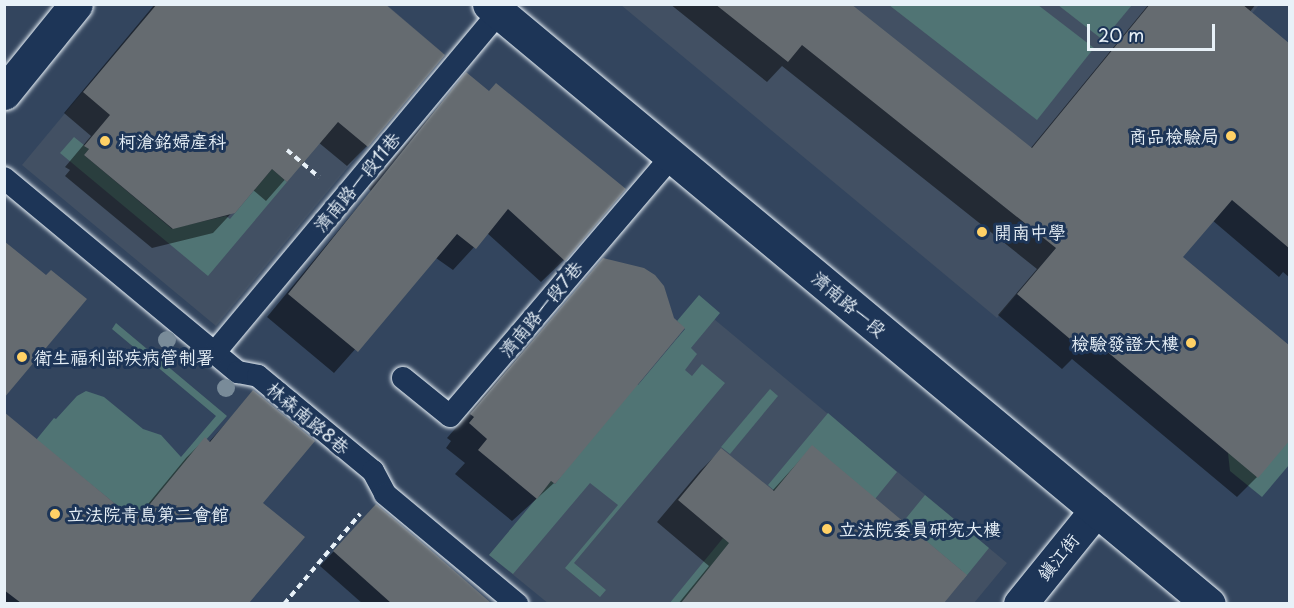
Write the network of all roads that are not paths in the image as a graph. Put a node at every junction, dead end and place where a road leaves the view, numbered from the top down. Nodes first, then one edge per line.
1 (76, 4) edge
2 (494, 8) edge
3 (4, 93) edge
4 (672, 156) junction
5 (4, 178) edge
6 (215, 352) junction
7 (402, 378) dead end
8 (1096, 510) junction
9 (517, 603) edge
10 (1020, 603) edge
11 (1209, 603) edge

1 - 3 street
2 - 4 street, 濟南路一段
2 - 6 lane, 濟南路一段11巷
4 - 7 lane, 濟南路一段7巷
4 - 8 street, 濟南路一段
5 - 6 lane, 林森南路8巷
6 - 9 lane, 林森南路8巷
8 - 10 street, 鎮江街
8 - 11 street, 濟南路一段

